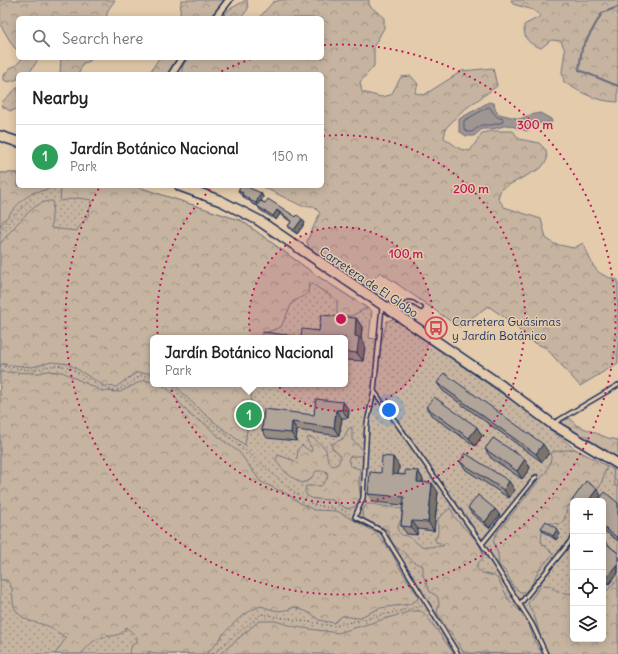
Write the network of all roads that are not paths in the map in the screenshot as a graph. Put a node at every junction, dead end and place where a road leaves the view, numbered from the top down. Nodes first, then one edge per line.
1 (230, 0) edge
2 (217, 16) edge
3 (181, 60) edge
4 (173, 72) edge
5 (0, 136) edge
6 (16, 141) edge
7 (185, 188) edge
8 (382, 306) junction
9 (422, 308) dead end
10 (396, 315) junction
11 (618, 385) edge
12 (374, 391) junction
13 (552, 424) junction
14 (618, 464) edge
15 (536, 477) dead end
16 (570, 542) edge
17 (482, 544) junction
18 (520, 604) junction
19 (458, 654) edge
20 (546, 654) edge

1 - 2 street
3 - 4 street
5 - 6 main road
7 - 8 main road, Carretera de El Globo
8 - 10 main road, Carretera de El Globo
8 - 12 lane
9 - 10 lane
10 - 13 main road, Carretera de El Globo
11 - 13 lane
12 - 17 lane
12 - 19 lane
13 - 14 main road, Carretera de El Globo
15 - 17 lane
16 - 18 lane
17 - 18 lane
18 - 20 lane

